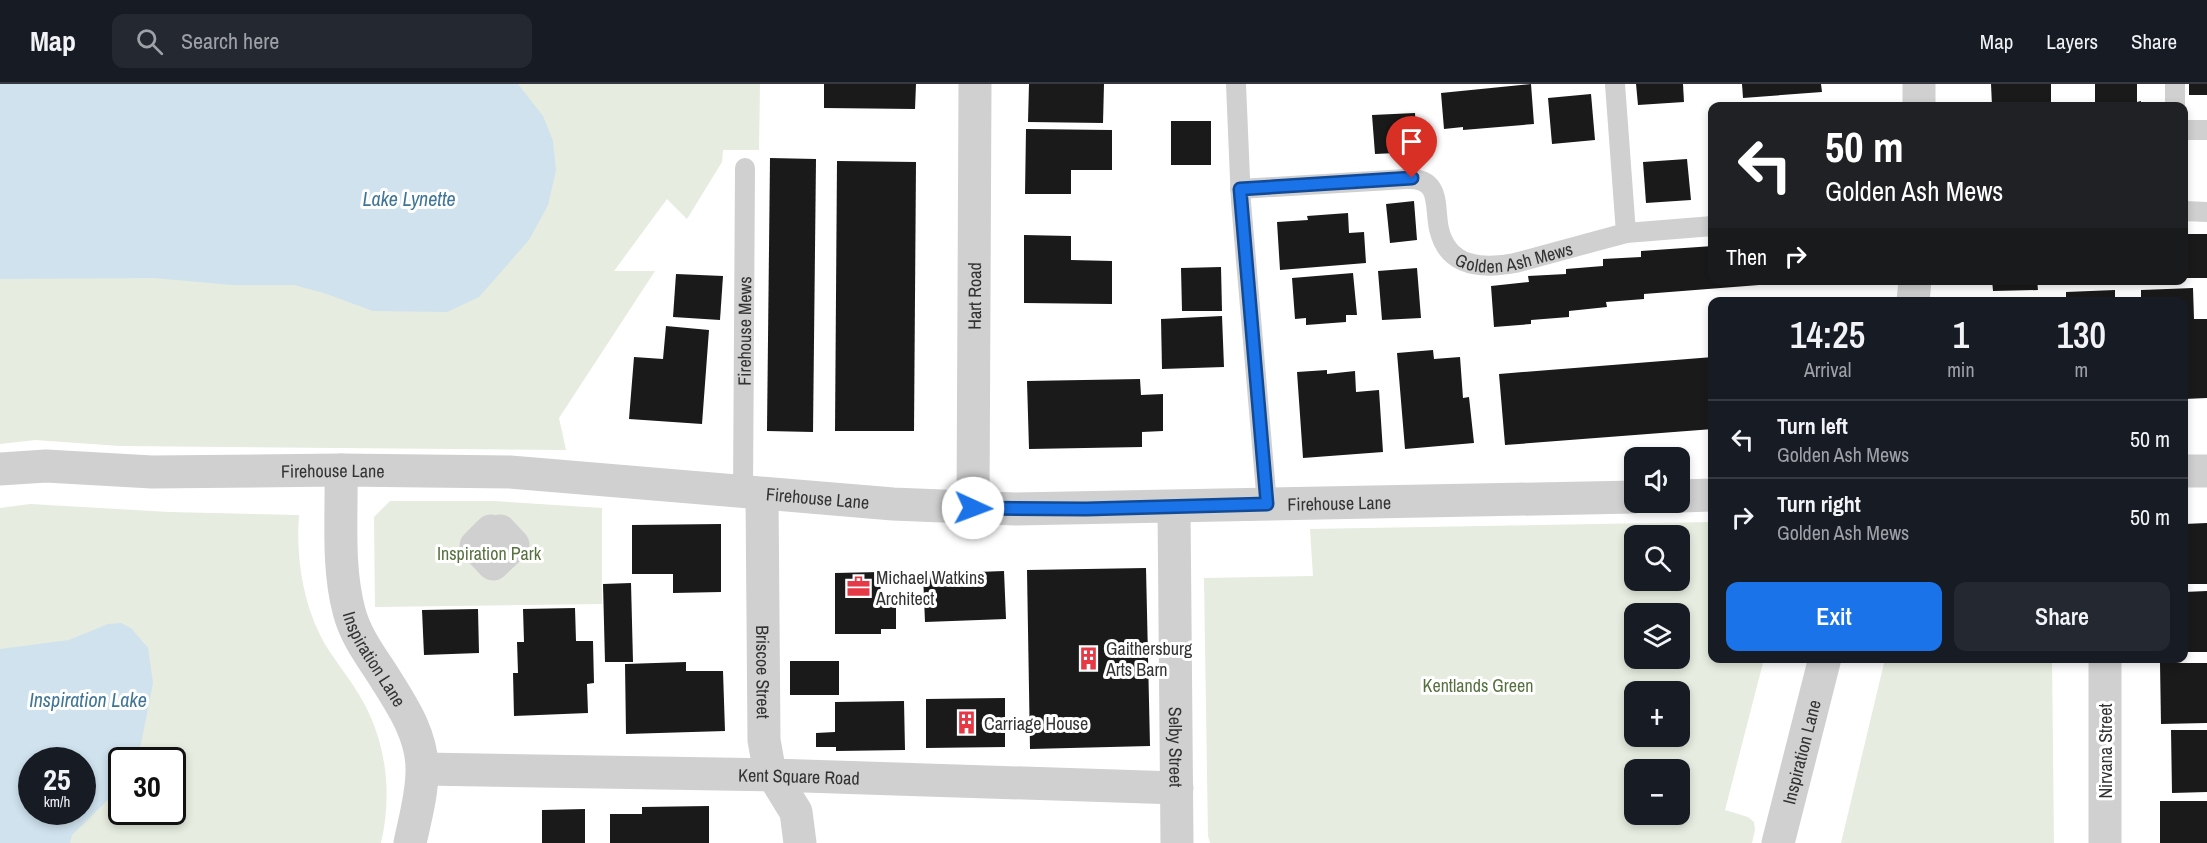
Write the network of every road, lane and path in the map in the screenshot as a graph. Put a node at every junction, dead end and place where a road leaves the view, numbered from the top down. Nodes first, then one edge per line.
1 (975, 84) edge
2 (1236, 84) edge
3 (1615, 84) edge
4 (1919, 84) edge
5 (2175, 84) edge
6 (1919, 102) edge
7 (2175, 102) edge
8 (2188, 130) edge
9 (2207, 130) edge
10 (745, 168) dead end
11 (1240, 189) junction
12 (2188, 211) edge
13 (2207, 212) edge
14 (1708, 226) edge
15 (1626, 233) junction
16 (0, 469) edge
17 (341, 470) junction
18 (2188, 471) edge
19 (2207, 471) edge
20 (753, 493) junction
21 (1708, 495) edge
22 (1624, 496) edge
23 (1690, 496) edge
24 (1267, 504) junction
25 (1174, 507) junction
26 (973, 508) junction
27 (1824, 663) edge
28 (2105, 663) edge
29 (423, 769) junction
30 (773, 775) junction
31 (1177, 788) junction
32 (410, 843) edge
33 (800, 843) edge
34 (1177, 843) edge
35 (1778, 843) edge
36 (2105, 843) edge

1 - 26 street, Hart Road
2 - 11 lane
3 - 15 lane
4 - 6 street
5 - 7 lane
8 - 9 lane
10 - 20 lane, Firehouse Mews
11 - 15 lane, Golden Ash Mews
11 - 24 lane
12 - 13 lane
14 - 15 lane, Golden Ash Mews
16 - 17 street, Firehouse Lane
17 - 20 street, Firehouse Lane
17 - 29 street, Inspiration Lane
18 - 19 street
20 - 26 street, Firehouse Lane
20 - 30 street, Briscoe Street
21 - 23 street
22 - 24 street, Firehouse Lane
24 - 25 street, Firehouse Lane
25 - 26 street, Firehouse Lane
25 - 31 street, Selby Street
27 - 35 street, Inspiration Lane
28 - 36 street, Nirvana Street
29 - 30 street, Kent Square Road
29 - 32 street, Inspiration Lane
30 - 31 street, Kent Square Road
30 - 33 street, Briscoe Street
31 - 34 street, Selby Street

